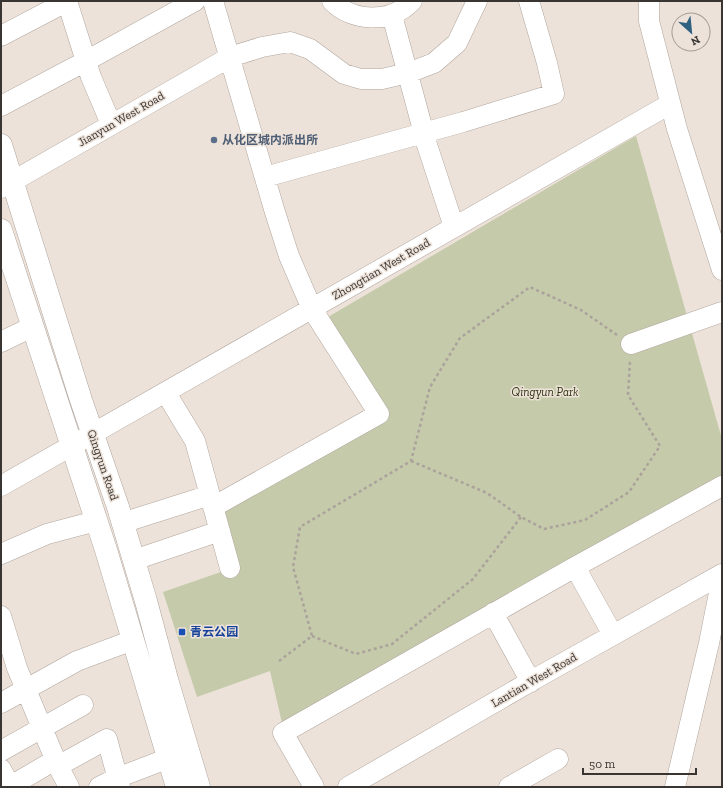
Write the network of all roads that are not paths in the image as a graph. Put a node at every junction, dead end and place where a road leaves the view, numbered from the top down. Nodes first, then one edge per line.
1 (67, 1) edge
2 (195, 1) edge
3 (332, 1) edge
4 (412, 1) edge
5 (477, 1) edge
6 (529, 1) edge
7 (649, 1) edge
8 (219, 2) edge
9 (392, 15) junction
10 (1, 36) edge
11 (230, 56) junction
12 (86, 61) junction
13 (408, 73) junction
14 (670, 104) junction
15 (1, 106) edge
16 (111, 124) junction
17 (424, 132) junction
18 (1, 146) edge
19 (265, 177) junction
20 (7, 184) edge
21 (454, 227) junction
22 (1, 230) edge
23 (722, 270) edge
24 (312, 309) junction
25 (722, 312) edge
26 (32, 327) junction
27 (1, 342) edge
28 (630, 344) road end
29 (166, 393) junction
30 (93, 434) junction
31 (71, 446) junction
32 (1, 486) edge
33 (722, 486) edge
34 (212, 501) junction
35 (96, 521) junction
36 (122, 523) junction
37 (220, 531) junction
38 (1, 554) edge
39 (134, 560) junction
40 (575, 567) junction
41 (230, 568) dead end
42 (722, 574) edge
43 (722, 578) edge
44 (493, 613) junction
45 (1, 616) edge
46 (613, 635) junction
47 (133, 640) junction
48 (531, 682) junction
49 (26, 689) junction
50 (1, 703) edge
51 (83, 705) dead end
52 (42, 728) junction
53 (1, 751) edge
54 (169, 758) junction
55 (558, 759) dead end
56 (56, 763) junction
57 (8, 782) edge
58 (119, 782) edge
59 (356, 785) edge
60 (69, 787) edge
61 (99, 787) edge
62 (178, 787) edge
63 (199, 787) edge
64 (314, 787) edge
65 (509, 787) edge
66 (675, 787) edge

1 - 10 street
1 - 12 street
2 - 12 street
3 - 9 street
4 - 9 street
5 - 13 street, Jianyun West Road
6 - 17 street
7 - 14 street
8 - 11 street
9 - 13 street
11 - 13 street, Jianyun West Road
11 - 16 street, Jianyun West Road
11 - 19 street
12 - 15 street
12 - 16 street
13 - 17 street
14 - 21 street, Zhongtian West Road
14 - 23 street
16 - 20 street, Jianyun West Road
17 - 19 street
17 - 21 street
18 - 20 main road, Qingyun Road
19 - 24 street
20 - 30 main road, Qingyun Road
21 - 24 street, Zhongtian West Road
22 - 26 main road, Qingyun Road
24 - 29 street, Zhongtian West Road
24 - 34 street
25 - 28 street
26 - 27 street
26 - 31 main road, Qingyun Road
29 - 30 street, Zhongtian West Road
29 - 34 street
30 - 31 street, Zhongtian West Road
30 - 36 main road, Qingyun Road
31 - 32 street, Zhongtian West Road
31 - 35 main road, Qingyun Road
33 - 40 street
34 - 36 street
34 - 37 street
35 - 38 street
35 - 47 main road, Qingyun Road
36 - 39 main road, Qingyun Road
37 - 39 street
37 - 41 street
39 - 63 main road, Qingyun Road
40 - 44 street
40 - 46 street
42 - 46 street, Lantian West Road
43 - 66 street
44 - 48 street
44 - 64 street
45 - 49 street
46 - 48 street, Lantian West Road
47 - 49 street
47 - 54 main road, Qingyun Road
48 - 59 street, Lantian West Road
49 - 50 street
49 - 52 street
51 - 52 street
52 - 53 street
52 - 56 street
54 - 58 street
54 - 62 main road, Qingyun Road
55 - 65 street
56 - 57 street
56 - 58 street
56 - 60 street
58 - 61 street

